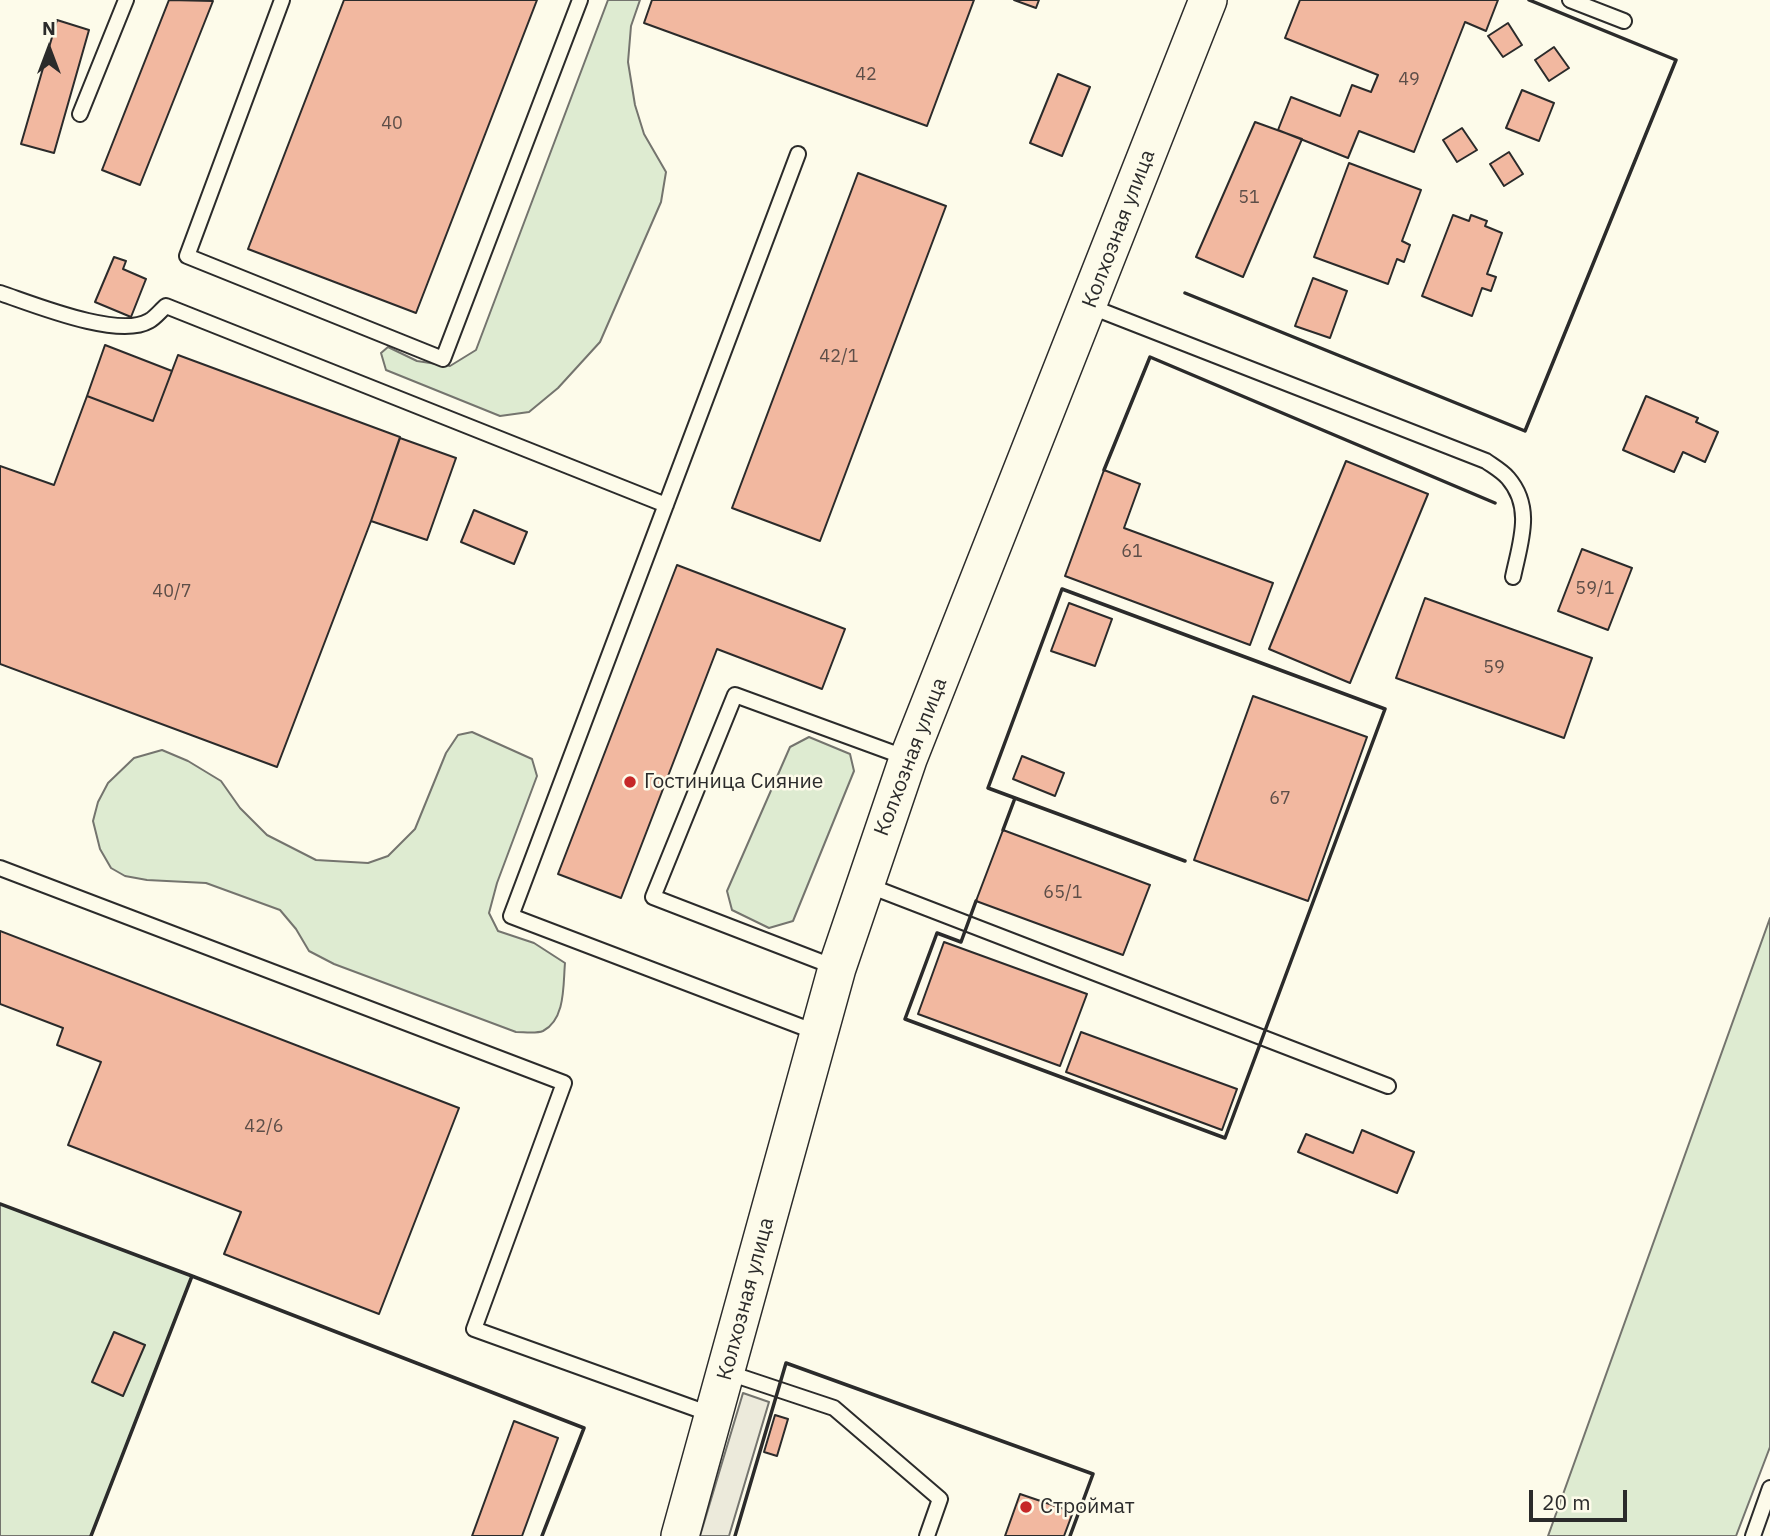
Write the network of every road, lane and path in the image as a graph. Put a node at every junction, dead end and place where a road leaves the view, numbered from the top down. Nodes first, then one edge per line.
1 (126, 0) edge
2 (282, 0) edge
3 (580, 0) edge
4 (1207, 0) edge
5 (1570, 0) edge
6 (1624, 21) dead end
7 (80, 114) dead end
8 (799, 154) dead end
9 (0, 293) edge
10 (1089, 306) junction
11 (666, 505) junction
12 (1513, 578) dead end
13 (908, 759) junction
14 (0, 868) edge
15 (864, 884) junction
16 (837, 968) junction
17 (819, 1034) junction
18 (1388, 1086) dead end
19 (726, 1372) junction
20 (714, 1415) junction
21 (1770, 1488) edge
22 (680, 1536) edge
23 (927, 1536) edge
24 (1753, 1536) edge

1 - 7 lane
2 - 3 lane
4 - 10 street, Колхозная улица
5 - 6 lane
8 - 11 lane
9 - 11 lane
10 - 12 lane
10 - 13 street, Колхозная улица
11 - 17 lane
13 - 15 street, Колхозная улица
13 - 16 lane
14 - 20 lane
15 - 16 street, Колхозная улица
15 - 18 lane
16 - 17 street, Колхозная улица
17 - 19 street, Колхозная улица
19 - 20 street, Колхозная улица
19 - 23 lane
20 - 22 street, Колхозная улица
21 - 24 lane

